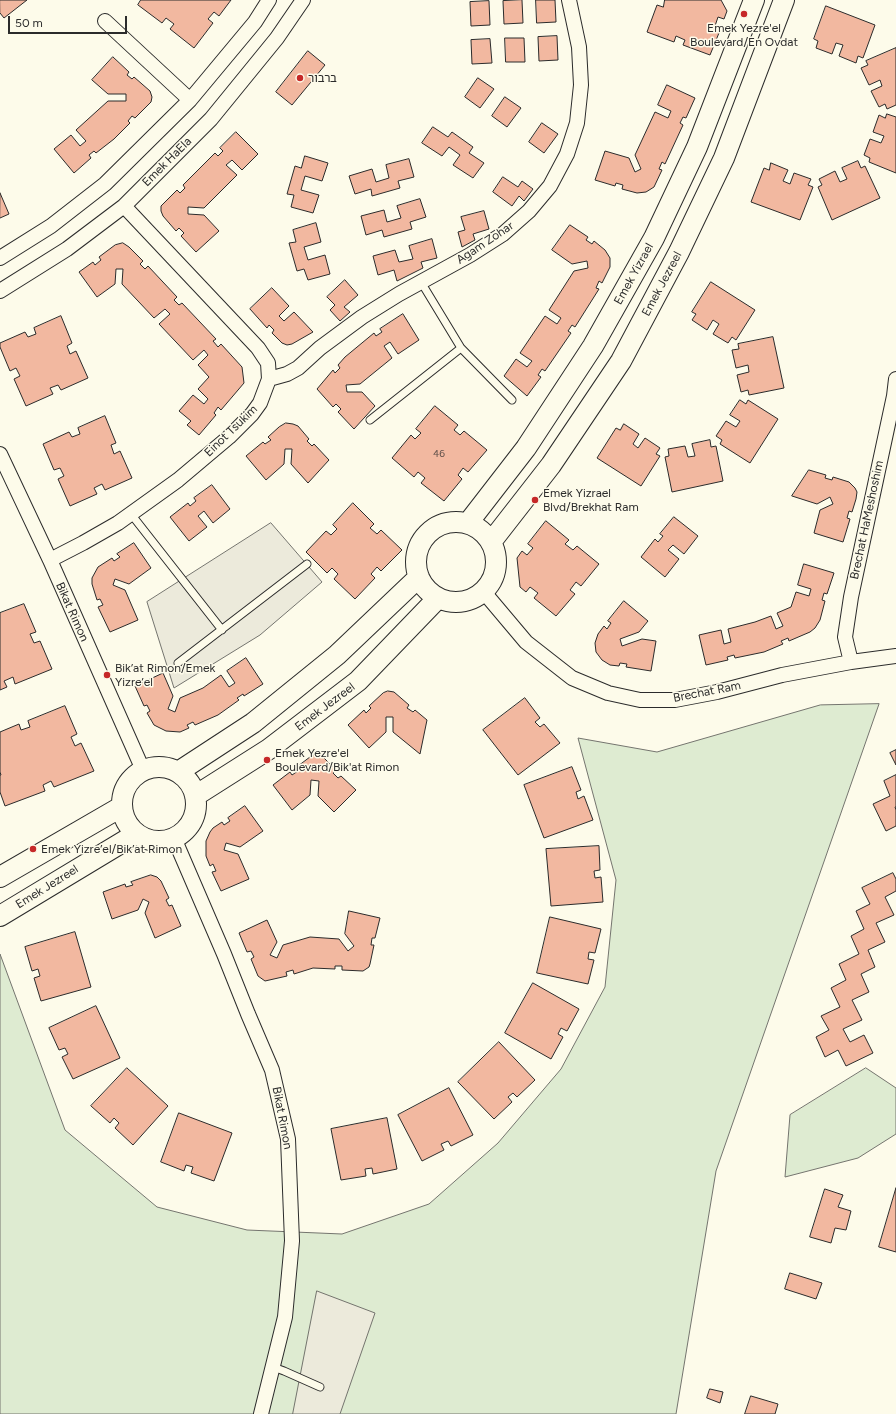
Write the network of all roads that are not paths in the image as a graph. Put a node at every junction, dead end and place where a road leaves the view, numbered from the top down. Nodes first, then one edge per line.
1 (269, 0) edge
2 (303, 0) edge
3 (569, 0) edge
4 (754, 0) edge
5 (784, 0) edge
6 (105, 21) dead end
7 (190, 100) junction
8 (124, 206) junction
9 (0, 258) edge
10 (421, 282) junction
11 (0, 291) edge
12 (461, 348) junction
13 (269, 379) junction
14 (896, 379) edge
15 (512, 400) dead end
16 (370, 420) dead end
17 (0, 454) edge
18 (131, 514) junction
19 (468, 523) junction
20 (491, 542) junction
21 (50, 560) junction
22 (307, 564) dead end
23 (419, 577) junction
24 (483, 591) junction
25 (438, 598) junction
26 (222, 630) junction
27 (896, 656) edge
28 (851, 662) junction
29 (178, 663) dead end
30 (143, 770) junction
31 (178, 772) junction
32 (195, 796) junction
33 (122, 807) junction
34 (136, 834) junction
35 (174, 838) junction
36 (0, 877) edge
37 (0, 916) edge
38 (273, 1367) junction
39 (320, 1387) dead end
40 (261, 1414) edge

1 - 7 street
2 - 8 street, Emek HaEla
3 - 10 street, Agam Zohar
4 - 19 main road, Emek Yizrael
5 - 20 main road, Emek Jezreel
6 - 7 street
7 - 9 street
8 - 11 street, Emek HaEla
8 - 13 street
10 - 12 lane
10 - 13 street, Agam Zohar
12 - 15 lane
12 - 16 lane
13 - 18 street, Einot Tsukim
14 - 28 street, Brechat HaMeshoshim
17 - 21 street, Bikat Rimon
18 - 21 street, Einot Tsukim
18 - 26 lane
19 - 20 main road
19 - 23 main road
20 - 24 main road
21 - 30 street, Bikat Rimon
22 - 26 lane
23 - 25 main road
23 - 31 main road
24 - 25 main road
24 - 28 street, Brechat Ram
25 - 32 main road, Emek Jezreel
26 - 29 lane
27 - 28 street, Brechat Ram
30 - 31 main road
30 - 33 main road
31 - 32 main road
32 - 35 main road
33 - 34 main road
33 - 36 main road
34 - 35 main road
34 - 37 main road, Emek Jezreel
35 - 38 street, Bikat Rimon
38 - 39 lane
38 - 40 street, Bikat Rimon

